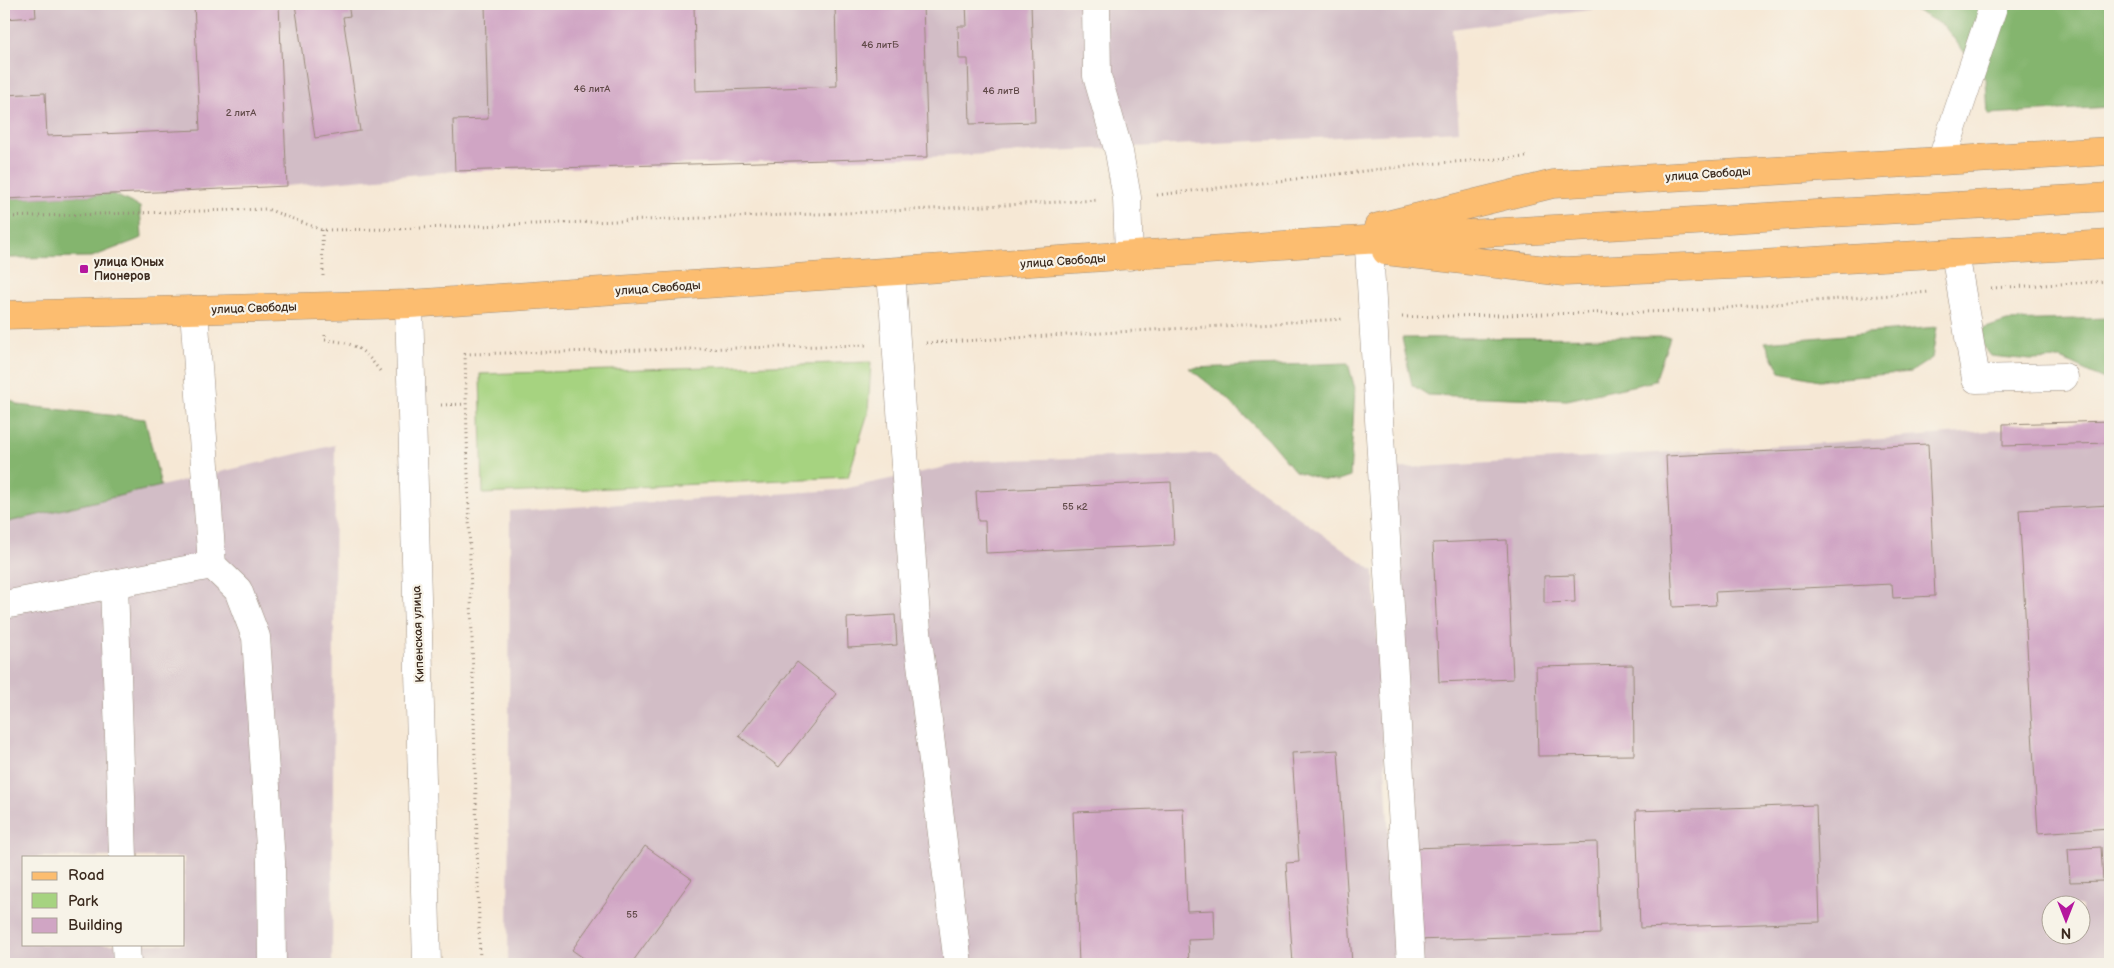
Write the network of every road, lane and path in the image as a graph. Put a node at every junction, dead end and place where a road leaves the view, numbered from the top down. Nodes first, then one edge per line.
1 (1096, 4) edge
2 (1994, 4) edge
3 (2110, 151) edge
4 (1942, 159) junction
5 (1425, 164) dead end
6 (2110, 197) edge
7 (1127, 198) junction
8 (4, 217) edge
9 (1312, 243) junction
10 (2110, 244) edge
11 (1369, 249) junction
12 (1954, 253) junction
13 (1129, 256) junction
14 (891, 272) junction
15 (2110, 281) edge
16 (1961, 289) junction
17 (409, 304) junction
18 (194, 310) junction
19 (4, 315) edge
20 (1373, 317) junction
21 (325, 340) dead end
22 (896, 344) junction
23 (382, 373) dead end
24 (2064, 377) dead end
25 (466, 404) junction
26 (440, 405) dead end
27 (212, 565) junction
28 (114, 584) junction
29 (4, 605) edge
30 (123, 856) edge
31 (126, 946) edge
32 (127, 964) edge
33 (272, 964) edge
34 (427, 964) edge
35 (480, 964) edge
36 (958, 964) edge
37 (1411, 964) edge

1 - 7 street
2 - 4 street
3 - 4 main road, улица Свободы
4 - 9 main road, улица Свободы
5 - 7 path
6 - 9 main road, улица Свободы
7 - 8 path
7 - 13 street
9 - 11 main road, улица Свободы
9 - 13 main road, улица Свободы
10 - 12 main road, улица Свободы
11 - 12 main road, улица Свободы
11 - 20 street
12 - 16 street
13 - 14 main road, улица Свободы
14 - 17 main road, улица Свободы
14 - 22 street
15 - 16 path
16 - 20 path
16 - 24 street
17 - 18 main road, улица Свободы
17 - 34 street, Кипенская улица
18 - 19 main road, улица Свободы
18 - 27 street
20 - 22 path
20 - 37 street
21 - 23 path
22 - 25 path
22 - 36 street
25 - 26 path
25 - 35 path
27 - 28 street
27 - 33 street
28 - 29 street
28 - 30 street
31 - 32 street

